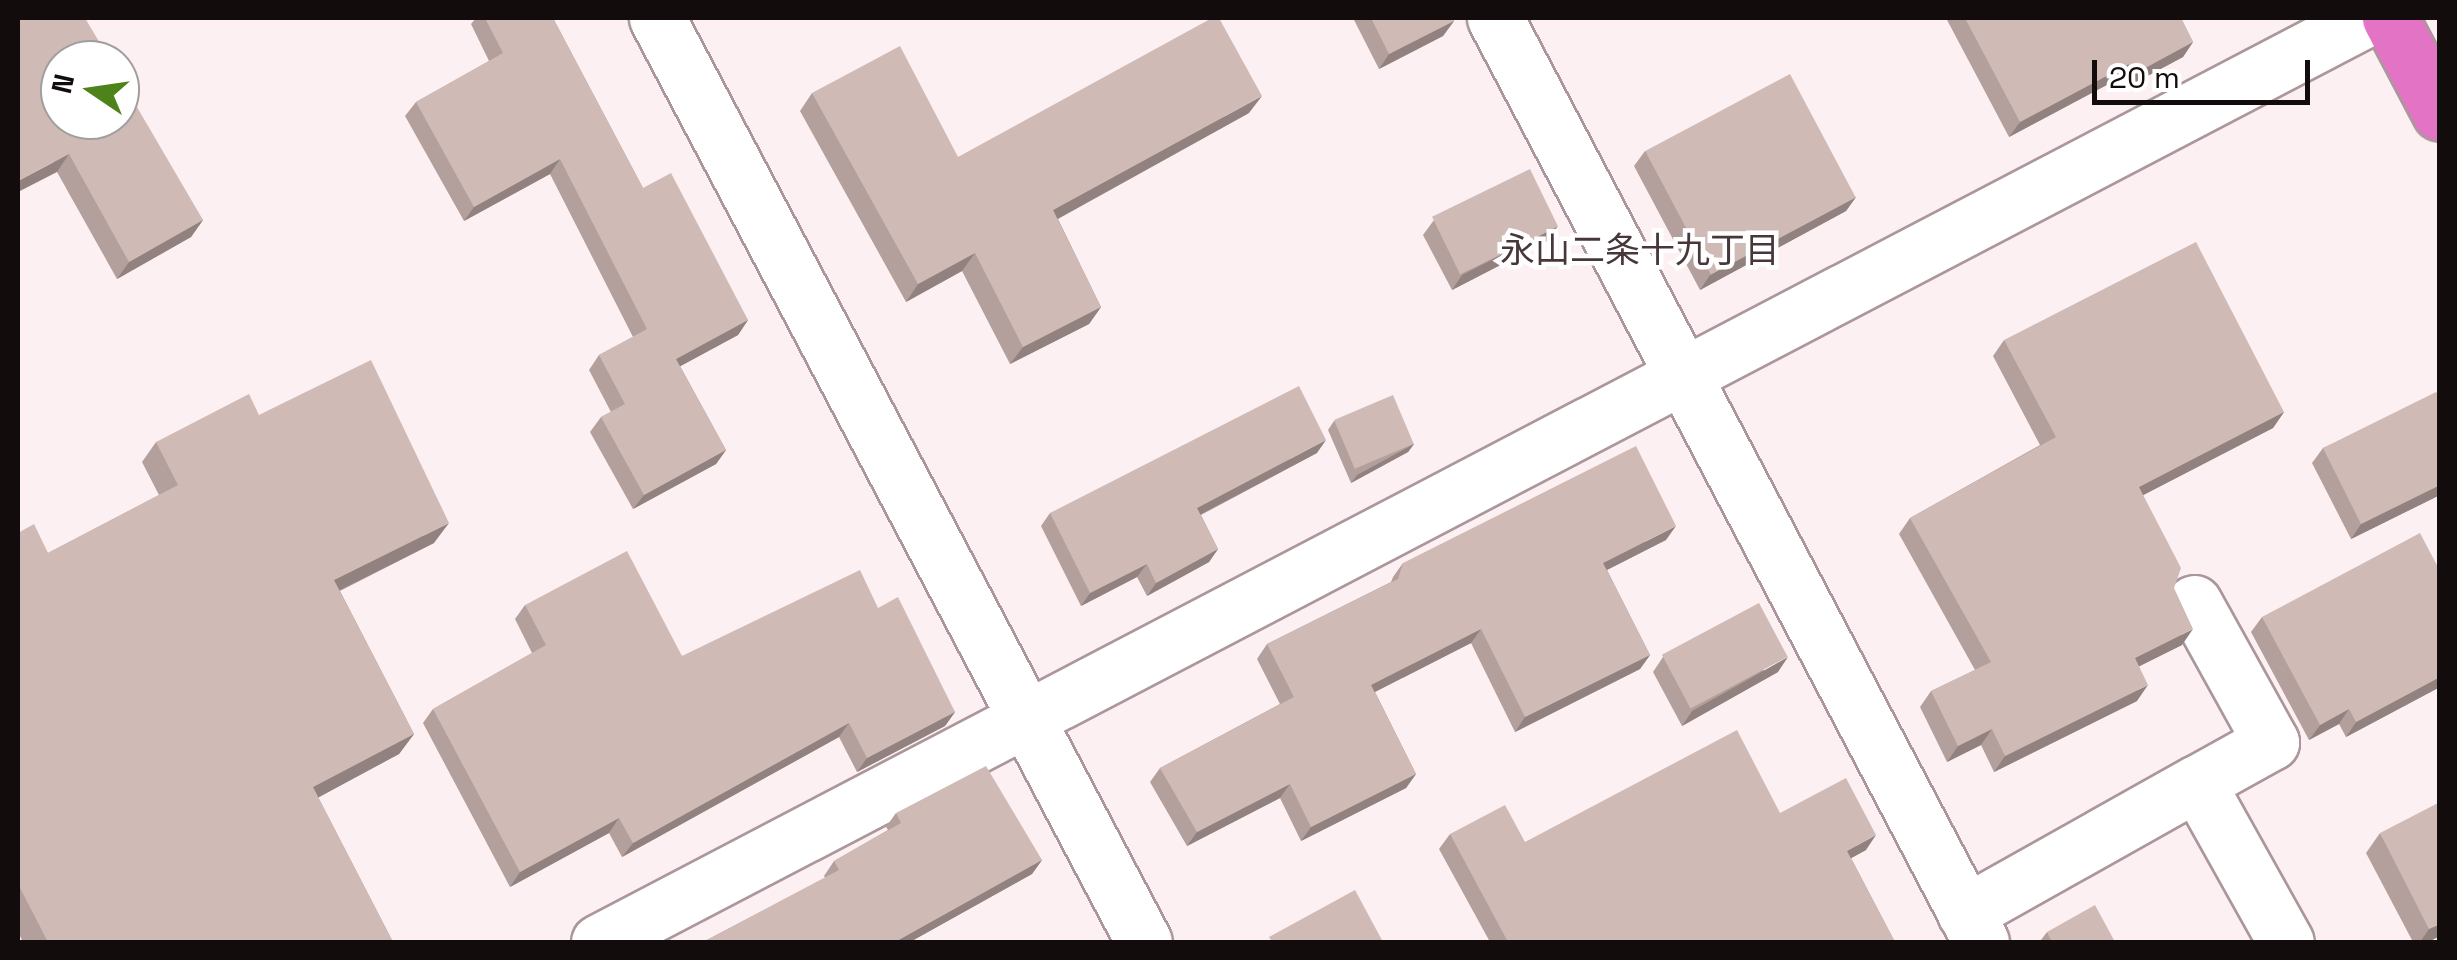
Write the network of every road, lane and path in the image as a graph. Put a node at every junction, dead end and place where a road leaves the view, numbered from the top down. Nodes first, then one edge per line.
1 (657, 18) edge
2 (1495, 18) edge
3 (2367, 18) edge
4 (2390, 18) edge
5 (2440, 113) edge
6 (1684, 374) junction
7 (2194, 603) dead end
8 (1024, 717) junction
9 (2198, 783) junction
10 (1973, 928) edge
11 (599, 942) edge
12 (1144, 942) edge
13 (2286, 942) edge

1 - 8 street
2 - 6 street
3 - 6 street
4 - 5 highway
6 - 8 street
6 - 10 street
7 - 9 street
8 - 11 street
8 - 12 street
9 - 10 street
9 - 13 street

